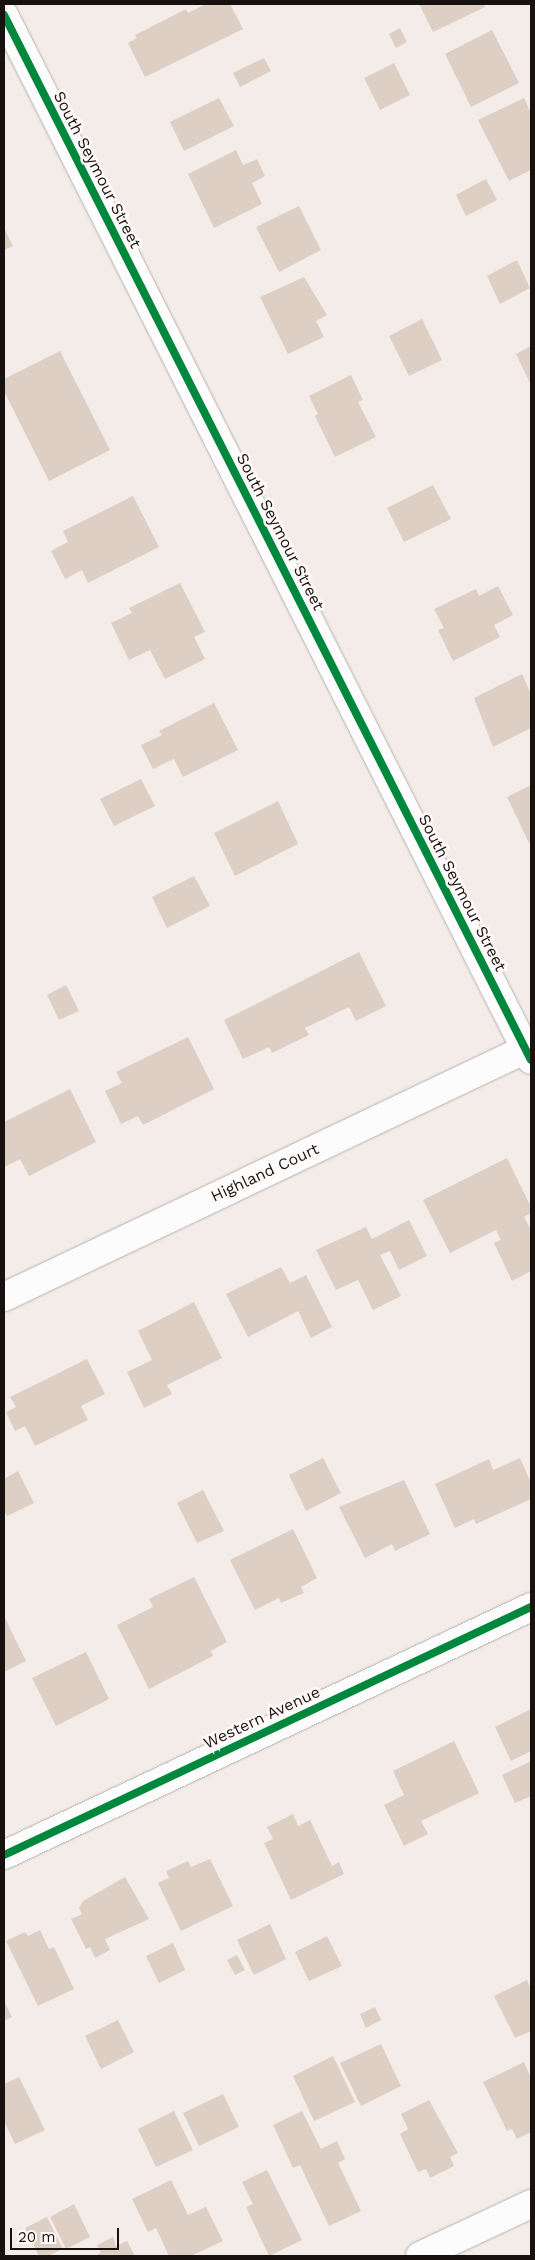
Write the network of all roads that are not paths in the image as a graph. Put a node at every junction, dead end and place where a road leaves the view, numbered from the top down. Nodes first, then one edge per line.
1 (4, 15) edge
2 (528, 1055) edge
3 (4, 1297) edge
4 (531, 1606) edge
5 (4, 1855) edge
6 (531, 2204) edge
7 (420, 2256) edge

1 - 2 street, South Seymour Street
2 - 3 street, Highland Court
4 - 5 street, Western Avenue
6 - 7 street

